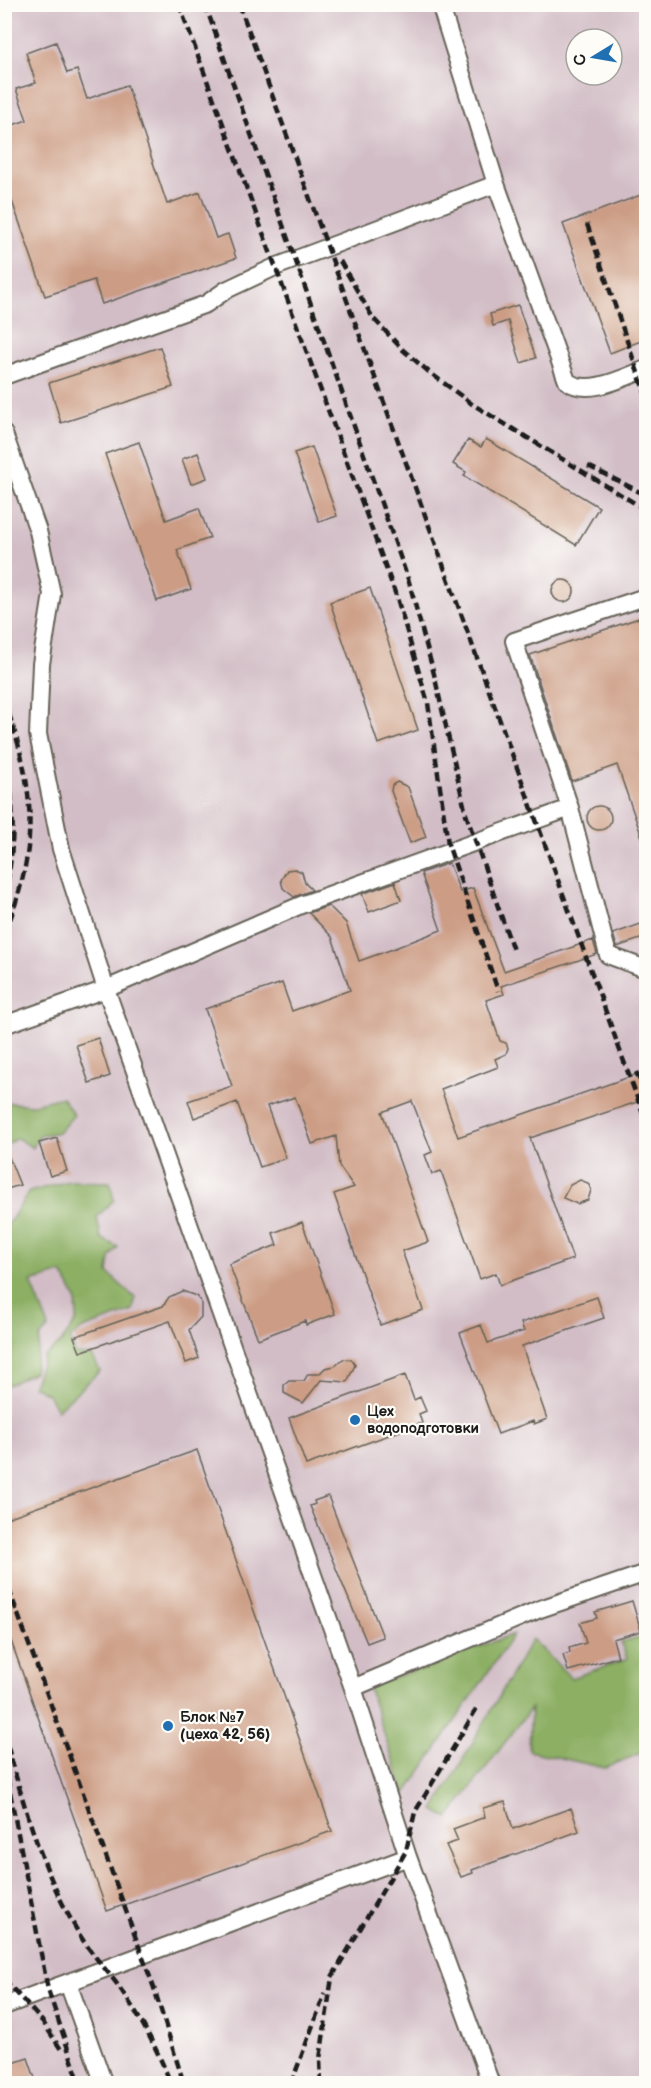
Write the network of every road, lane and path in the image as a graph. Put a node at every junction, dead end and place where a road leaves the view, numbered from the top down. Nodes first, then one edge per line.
1 (440, 4) edge
2 (496, 184) junction
3 (646, 369) edge
4 (4, 376) edge
5 (4, 434) edge
6 (646, 599) edge
7 (570, 808) junction
8 (646, 969) edge
9 (106, 989) junction
10 (4, 1025) edge
11 (646, 1573) edge
12 (353, 1688) junction
13 (408, 1857) junction
14 (68, 1983) junction
15 (4, 2006) edge
16 (104, 2084) edge
17 (491, 2084) edge

1 - 2 lane
2 - 3 lane
2 - 4 lane
5 - 9 lane
6 - 7 lane
7 - 8 lane
7 - 9 lane
9 - 10 lane
9 - 12 lane
11 - 12 lane
12 - 13 lane
13 - 14 lane
13 - 17 lane
14 - 15 lane
14 - 16 lane

